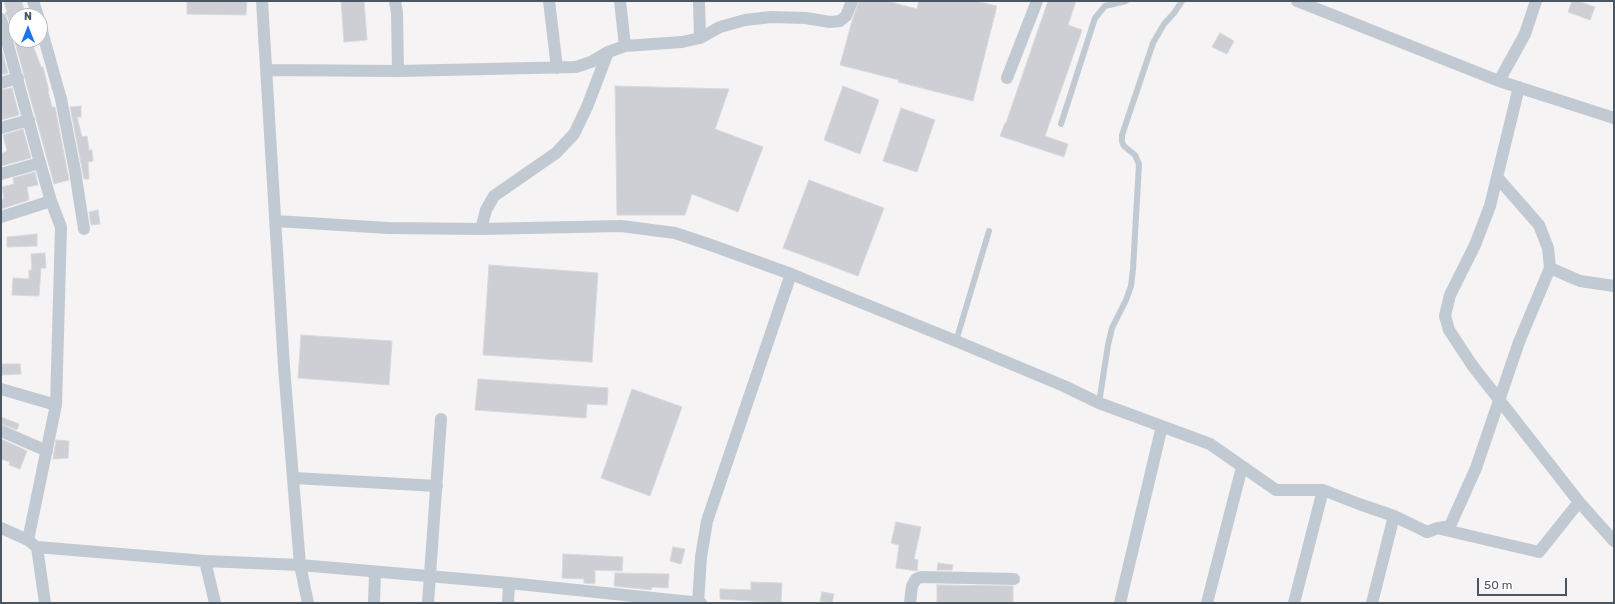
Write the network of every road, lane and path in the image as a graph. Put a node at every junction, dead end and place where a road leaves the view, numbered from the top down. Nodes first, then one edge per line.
1 (262, 1) edge
2 (395, 1) edge
3 (549, 1) edge
4 (620, 1) edge
5 (699, 1) edge
6 (852, 1) edge
7 (1037, 1) edge
8 (1126, 1) edge
9 (1182, 1) edge
10 (1297, 1) edge
11 (1536, 1) edge
12 (1, 19) edge
13 (3, 37) edge
14 (700, 38) junction
15 (625, 46) junction
16 (47, 48) edge
17 (608, 52) junction
18 (557, 68) junction
19 (267, 70) junction
20 (398, 72) junction
21 (18, 78) junction
22 (1007, 78) dead end
23 (1499, 81) junction
24 (1, 83) edge
25 (1519, 87) junction
26 (1614, 118) edge
27 (29, 120) junction
28 (1061, 124) dead end
29 (1, 128) edge
30 (40, 163) junction
31 (1, 174) edge
32 (1497, 178) junction
33 (51, 202) junction
34 (1, 217) edge
35 (276, 221) junction
36 (84, 229) dead end
37 (481, 229) junction
38 (989, 231) dead end
39 (1550, 268) junction
40 (791, 274) junction
41 (1614, 286) edge
42 (956, 341) junction
43 (1, 388) edge
44 (1498, 400) junction
45 (1099, 403) junction
46 (56, 405) junction
47 (442, 419) dead end
48 (1162, 426) junction
49 (1, 430) edge
50 (47, 450) junction
51 (1242, 467) junction
52 (294, 478) junction
53 (437, 486) junction
54 (1323, 490) junction
55 (1579, 502) junction
56 (1394, 516) junction
57 (1, 528) edge
58 (1438, 528) junction
59 (1614, 541) edge
60 (32, 544) junction
61 (205, 561) junction
62 (300, 565) junction
63 (375, 572) junction
64 (429, 577) junction
65 (1014, 579) dead end
66 (509, 583) junction
67 (45, 603) edge
68 (215, 603) edge
69 (308, 603) edge
70 (374, 603) edge
71 (428, 603) edge
72 (508, 603) edge
73 (699, 603) edge
74 (910, 603) edge
75 (1120, 603) edge
76 (1207, 603) edge
77 (1294, 603) edge
78 (1372, 603) edge

1 - 19 street
2 - 20 street
3 - 18 street
4 - 15 street
5 - 14 street
6 - 14 street
7 - 22 street
8 - 28 lane
9 - 45 lane
10 - 23 street
11 - 23 street
12 - 13 street
13 - 21 street
14 - 15 street
15 - 17 street
16 - 36 street
17 - 18 street
17 - 37 street
18 - 20 street
19 - 20 street
19 - 35 street
21 - 24 street
21 - 27 street
23 - 25 street
25 - 26 street
25 - 32 street
27 - 29 street
27 - 30 street
30 - 31 street
30 - 33 street
32 - 39 street
32 - 44 street
33 - 34 street
33 - 46 street
35 - 37 street
35 - 52 street
37 - 40 street
38 - 42 lane
39 - 41 street
39 - 44 street
40 - 42 street
40 - 73 street
42 - 45 street
43 - 46 street
44 - 55 street
44 - 58 street
45 - 48 street
46 - 50 street
47 - 53 street
48 - 51 street
48 - 75 street
49 - 50 street
50 - 60 street
51 - 54 street
51 - 76 street
52 - 53 street
52 - 62 street
53 - 64 street
54 - 56 street
54 - 77 street
55 - 58 street
55 - 59 street
56 - 58 street
56 - 78 street
57 - 60 street
60 - 61 street
60 - 67 street
61 - 62 street
61 - 68 street
62 - 63 street
62 - 69 street
63 - 64 street
63 - 70 street
64 - 66 street
64 - 71 street
65 - 74 street
66 - 72 street
66 - 73 street

